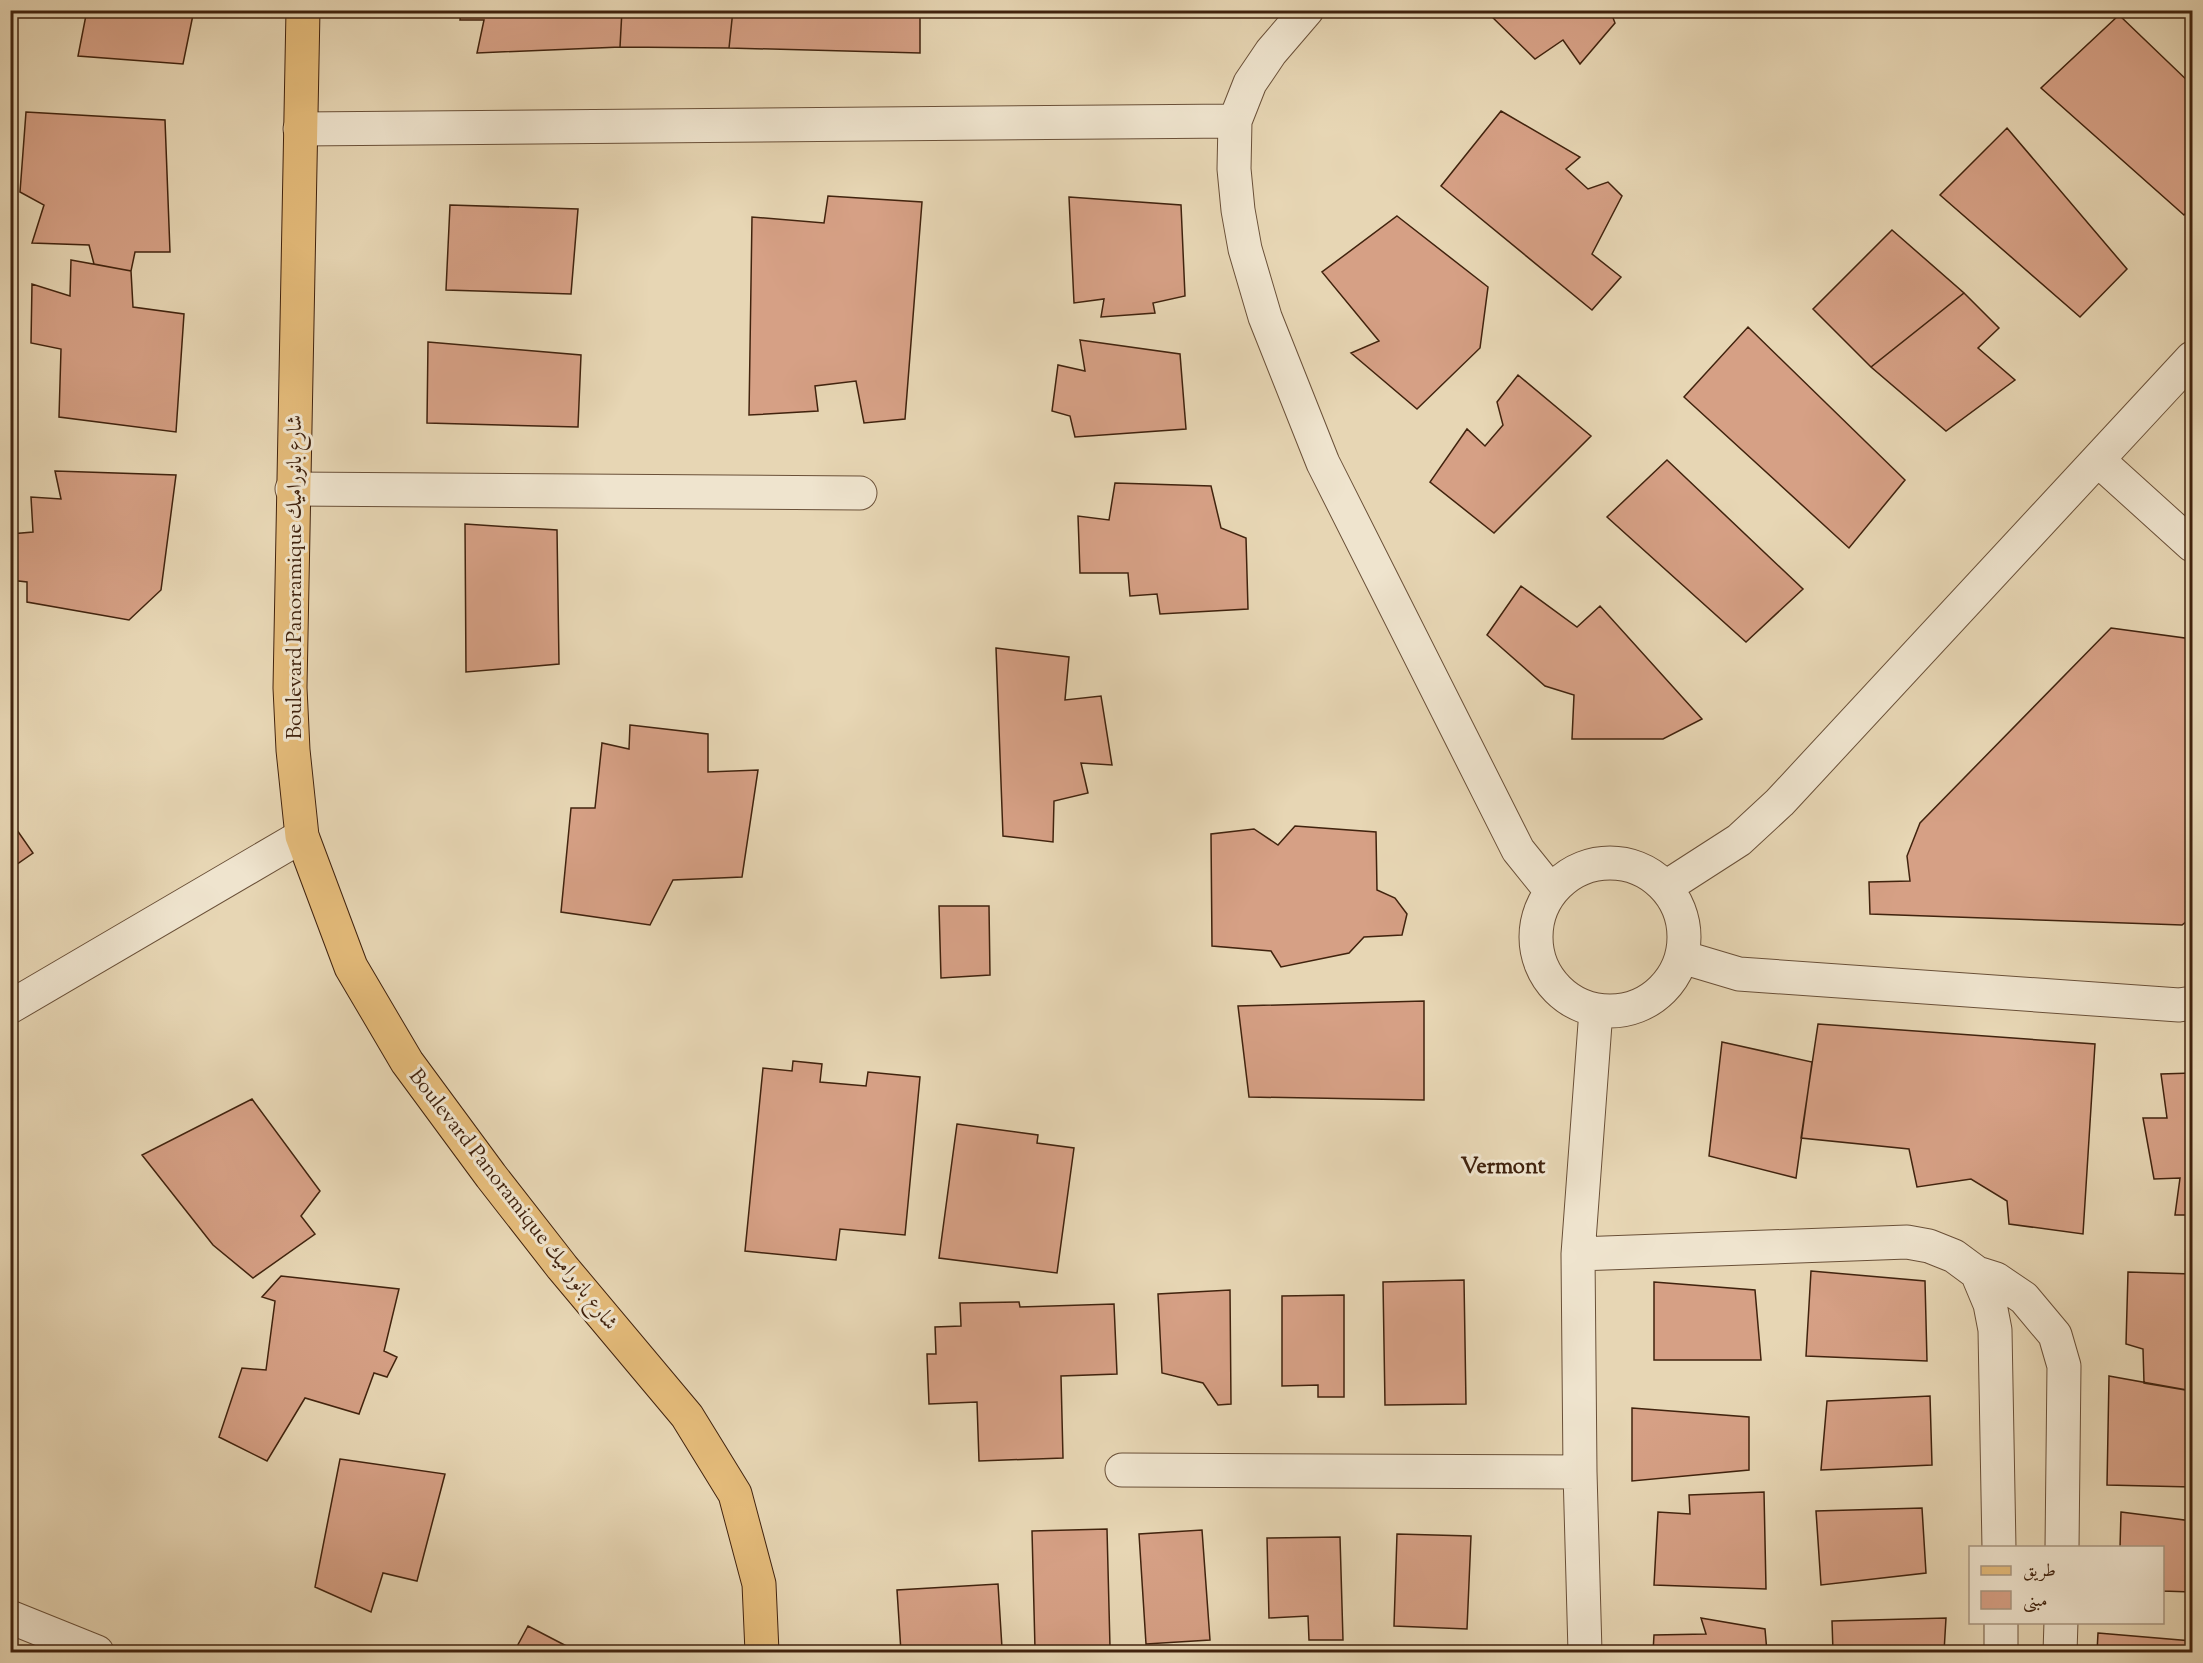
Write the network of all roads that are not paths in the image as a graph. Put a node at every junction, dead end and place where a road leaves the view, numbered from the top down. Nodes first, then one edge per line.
1 (303, 10) edge
2 (1307, 10) edge
3 (1235, 121) junction
4 (300, 129) junction
5 (2193, 358) edge
6 (2098, 460) junction
7 (292, 489) junction
8 (860, 493) dead end
9 (2193, 545) edge
10 (302, 836) junction
11 (1666, 887) junction
12 (1551, 891) junction
13 (1682, 957) junction
14 (2193, 1003) edge
15 (10, 1007) edge
16 (1596, 1010) junction
17 (1578, 1254) junction
18 (1977, 1273) junction
19 (1122, 1470) dead end
20 (1580, 1472) junction
21 (1999, 1546) edge
22 (2062, 1546) edge
23 (10, 1617) edge
24 (2001, 1624) edge
25 (2061, 1624) edge
26 (97, 1653) edge
27 (762, 1653) edge
28 (1585, 1653) edge
29 (2001, 1653) edge
30 (2060, 1653) edge

1 - 4 main road, Boulevard Panoramique شارع بانوراميك
2 - 3 street
3 - 4 street
3 - 12 street
4 - 7 main road, Boulevard Panoramique شارع بانوراميك
5 - 6 street
6 - 9 street
6 - 11 street
7 - 8 street
7 - 10 main road, Boulevard Panoramique شارع بانوراميك
10 - 15 street
10 - 27 main road, Boulevard Panoramique شارع بانوراميك
11 - 12 street
11 - 13 street
12 - 16 street
13 - 14 street
13 - 16 street
16 - 17 street
17 - 18 street
17 - 20 street
18 - 21 street
18 - 22 street
19 - 20 street
20 - 28 street
23 - 26 street
24 - 29 street
25 - 30 street

